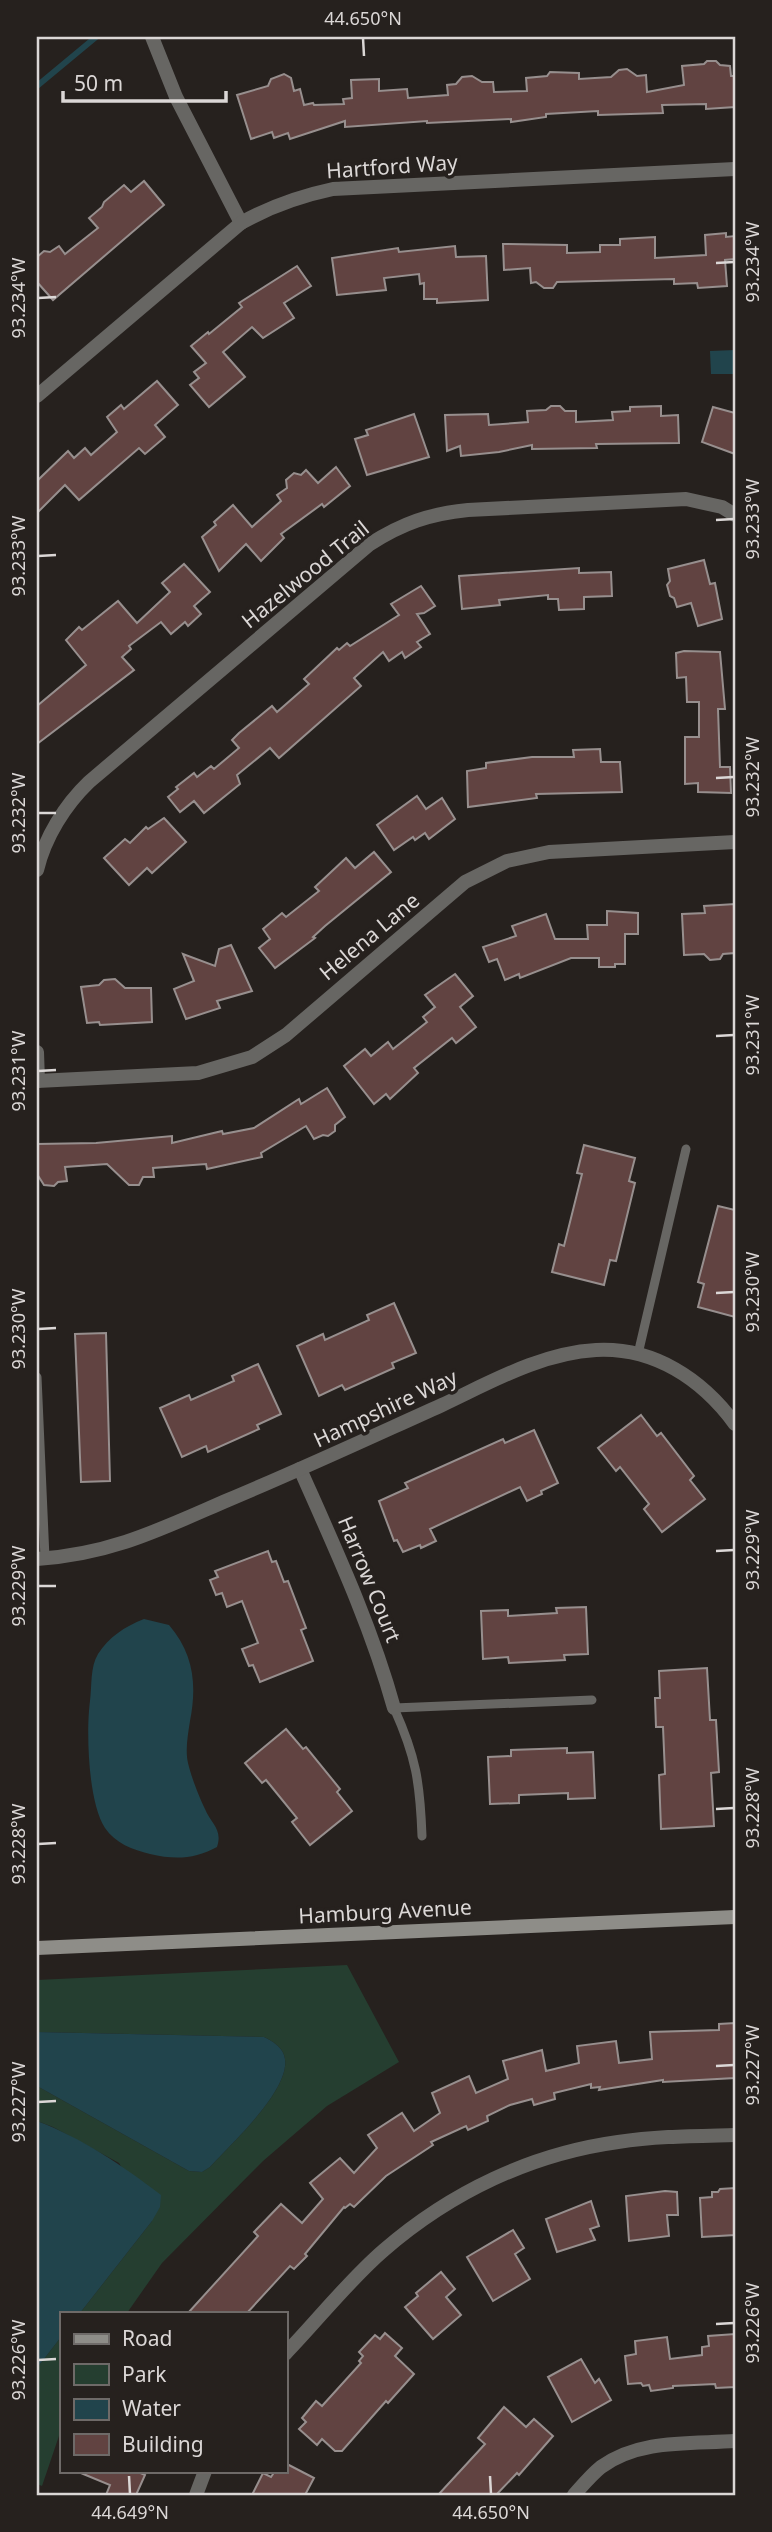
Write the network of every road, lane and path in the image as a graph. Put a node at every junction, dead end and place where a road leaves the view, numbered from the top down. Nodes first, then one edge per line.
1 (153, 41) edge
2 (735, 169) edge
3 (241, 223) junction
4 (37, 396) edge
5 (735, 515) edge
6 (735, 842) edge
7 (37, 870) edge
8 (37, 1052) edge
9 (37, 1081) edge
10 (686, 1149) dead end
11 (638, 1354) junction
12 (37, 1377) edge
13 (735, 1424) edge
14 (300, 1469) junction
15 (41, 1559) edge
16 (592, 1700) dead end
17 (394, 1708) junction
18 (422, 1836) dead end
19 (735, 1917) edge
20 (37, 1948) edge
21 (735, 2135) edge
22 (287, 2352) edge
23 (735, 2441) edge
24 (205, 2472) edge
25 (196, 2495) edge
26 (573, 2495) edge

1 - 3 street
2 - 3 street, Hartford Way
3 - 4 street, Hartford Way
5 - 7 street, Hazelwood Trail
6 - 9 street, Helena Lane
8 - 9 street
10 - 11 lane
11 - 13 street, Hampshire Way
11 - 14 street, Hampshire Way
12 - 15 lane
14 - 15 street, Hampshire Way
14 - 17 street, Harrow Court
16 - 17 lane
17 - 18 lane
19 - 20 street, Hamburg Avenue
21 - 22 street
23 - 26 street
24 - 25 street

